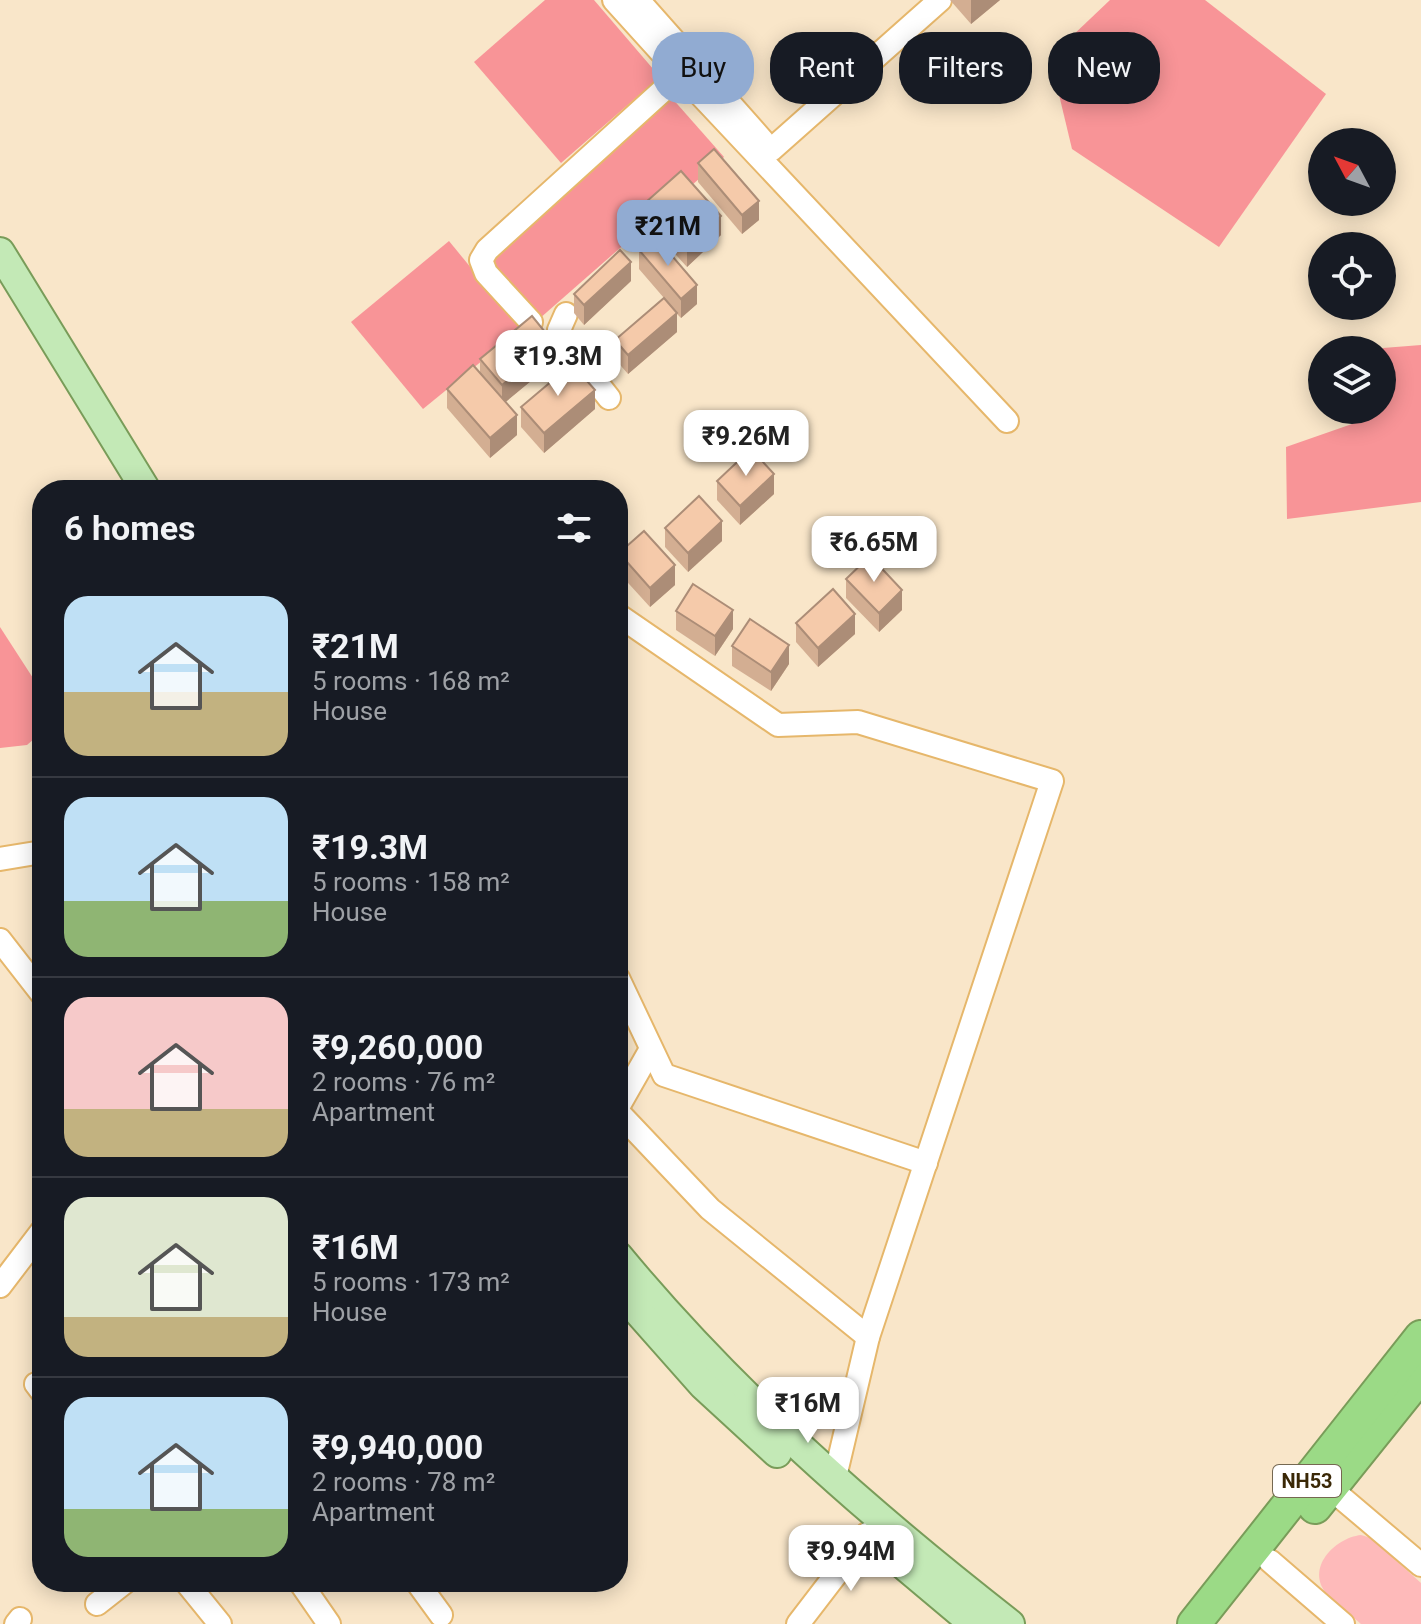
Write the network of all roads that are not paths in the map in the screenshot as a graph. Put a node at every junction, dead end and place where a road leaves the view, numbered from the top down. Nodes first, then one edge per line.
1 (614, 0) edge
2 (638, 0) edge
3 (940, 0) edge
4 (652, 42) edge
5 (652, 100) edge
6 (709, 104) edge
7 (771, 150) junction
8 (804, 187) dead end
9 (0, 252) edge
10 (0, 289) edge
11 (26, 312) junction
12 (566, 314) dead end
13 (531, 322) edge
14 (609, 398) dead end
15 (1007, 421) dead end
16 (118, 480) edge
17 (139, 480) edge
18 (628, 622) edge
19 (32, 854) edge
20 (0, 859) edge
21 (0, 940) edge
22 (32, 981) edge
23 (628, 1000) edge
24 (651, 1049) junction
25 (628, 1092) edge
26 (628, 1121) edge
27 (926, 1163) junction
28 (32, 1244) edge
29 (628, 1268) edge
30 (0, 1286) edge
31 (628, 1300) edge
32 (868, 1337) junction
33 (1421, 1337) edge
34 (1421, 1375) edge
35 (834, 1481) junction
36 (1330, 1488) junction
37 (867, 1534) junction
38 (1270, 1561) junction
39 (1421, 1565) edge
40 (112, 1592) edge
41 (194, 1592) edge
42 (307, 1592) edge
43 (424, 1592) edge
44 (97, 1604) dead end
45 (441, 1615) dead end
46 (220, 1624) edge
47 (329, 1624) edge
48 (798, 1624) edge
49 (974, 1624) edge
50 (1010, 1624) edge
51 (1194, 1624) edge
52 (1222, 1624) edge
53 (1343, 1624) edge

1 - 4 street
2 - 7 street
3 - 7 street
5 - 13 street
6 - 15 street
7 - 8 street
9 - 11 main road
10 - 11 main road
11 - 16 main road
11 - 17 main road
12 - 14 street
18 - 27 street
19 - 20 street
21 - 22 street
23 - 24 street
24 - 25 street
24 - 27 street
26 - 32 street
27 - 32 street
28 - 30 street
29 - 35 main road
31 - 37 main road
32 - 35 street
33 - 51 highway, NH53
34 - 36 highway, NH53
35 - 50 main road
36 - 38 highway, NH53
36 - 39 street
37 - 48 street
37 - 49 main road
38 - 52 highway, NH53
38 - 53 street
40 - 44 street
41 - 46 street
42 - 47 street
43 - 45 street

